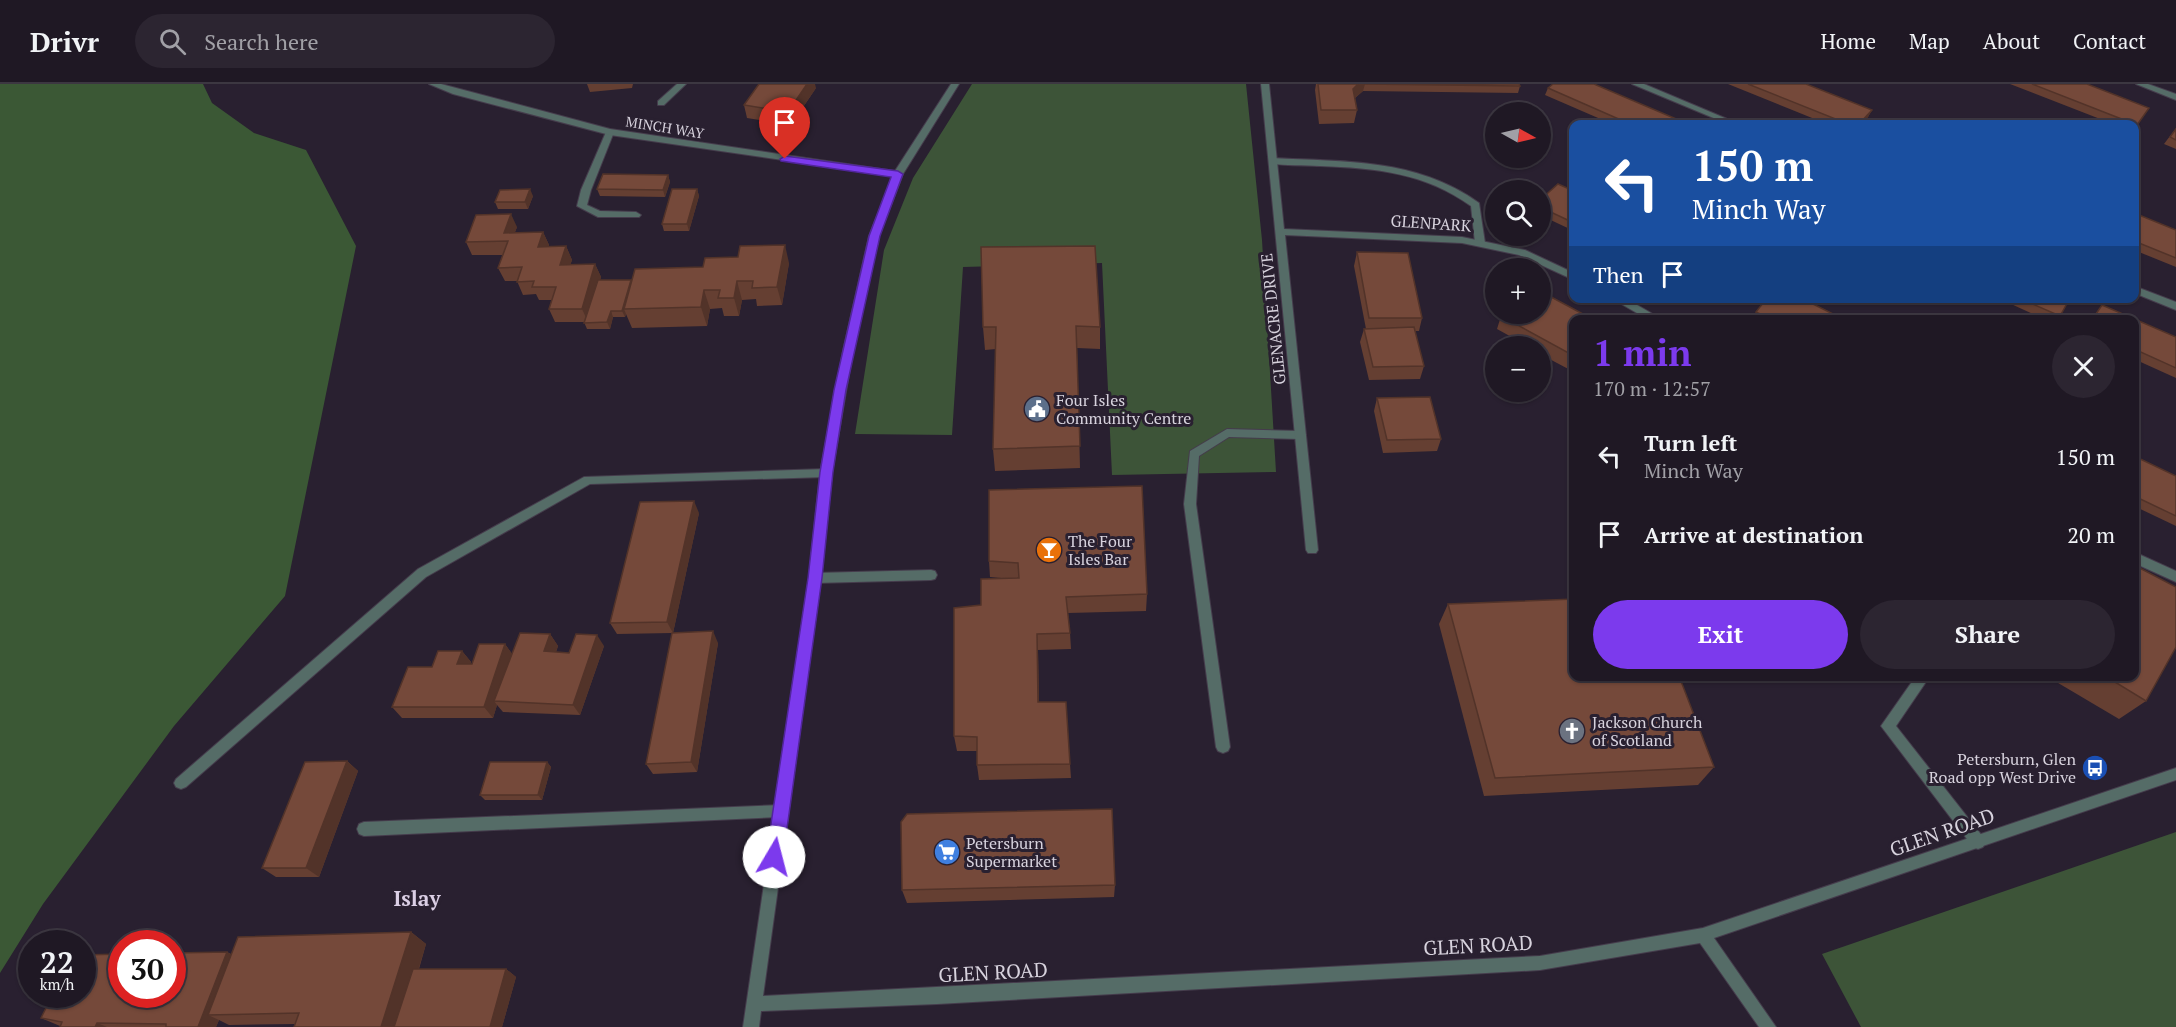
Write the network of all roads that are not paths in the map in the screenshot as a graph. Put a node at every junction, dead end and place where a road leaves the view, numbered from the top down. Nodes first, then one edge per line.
1 (433, 84) edge
2 (682, 84) edge
3 (955, 84) edge
4 (1265, 84) edge
5 (1636, 84) edge
6 (2140, 84) edge
7 (2176, 98) edge
8 (661, 103) dead end
9 (1725, 120) edge
10 (610, 132) junction
11 (1272, 161) junction
12 (898, 174) junction
13 (636, 215) dead end
14 (1279, 232) junction
15 (1480, 243) junction
16 (1569, 275) edge
17 (2139, 291) edge
18 (1626, 303) edge
19 (2176, 306) edge
20 (1648, 315) edge
21 (1300, 435) junction
22 (826, 472) junction
23 (1312, 550) dead end
24 (2139, 559) edge
25 (931, 575) dead end
26 (2176, 577) edge
27 (815, 578) junction
28 (1920, 681) edge
29 (1222, 747) dead end
30 (2176, 774) edge
31 (182, 783) dead end
32 (781, 811) junction
33 (364, 830) dead end
34 (1978, 842) junction
35 (1703, 935) junction
36 (754, 1004) junction
37 (751, 1027) edge
38 (1768, 1027) edge

1 - 10 street, MINCH WAY
2 - 8 street
3 - 12 street
4 - 11 street, GLENACRE DRIVE
5 - 9 street
6 - 7 street
10 - 12 street, MINCH WAY
10 - 13 street
11 - 14 street, GLENACRE DRIVE
11 - 15 street
12 - 22 street
14 - 15 street, GLENPARK
14 - 21 street, GLENACRE DRIVE
15 - 16 street, GLENPARK
17 - 19 street
18 - 20 street
21 - 23 street, GLENACRE DRIVE
21 - 29 street
22 - 27 street
22 - 31 street
24 - 26 street
25 - 27 street
27 - 32 street
28 - 34 street
30 - 34 street, GLEN ROAD
32 - 33 street
32 - 36 street
34 - 35 street, GLEN ROAD
35 - 36 street, GLEN ROAD
35 - 38 street
36 - 37 street

